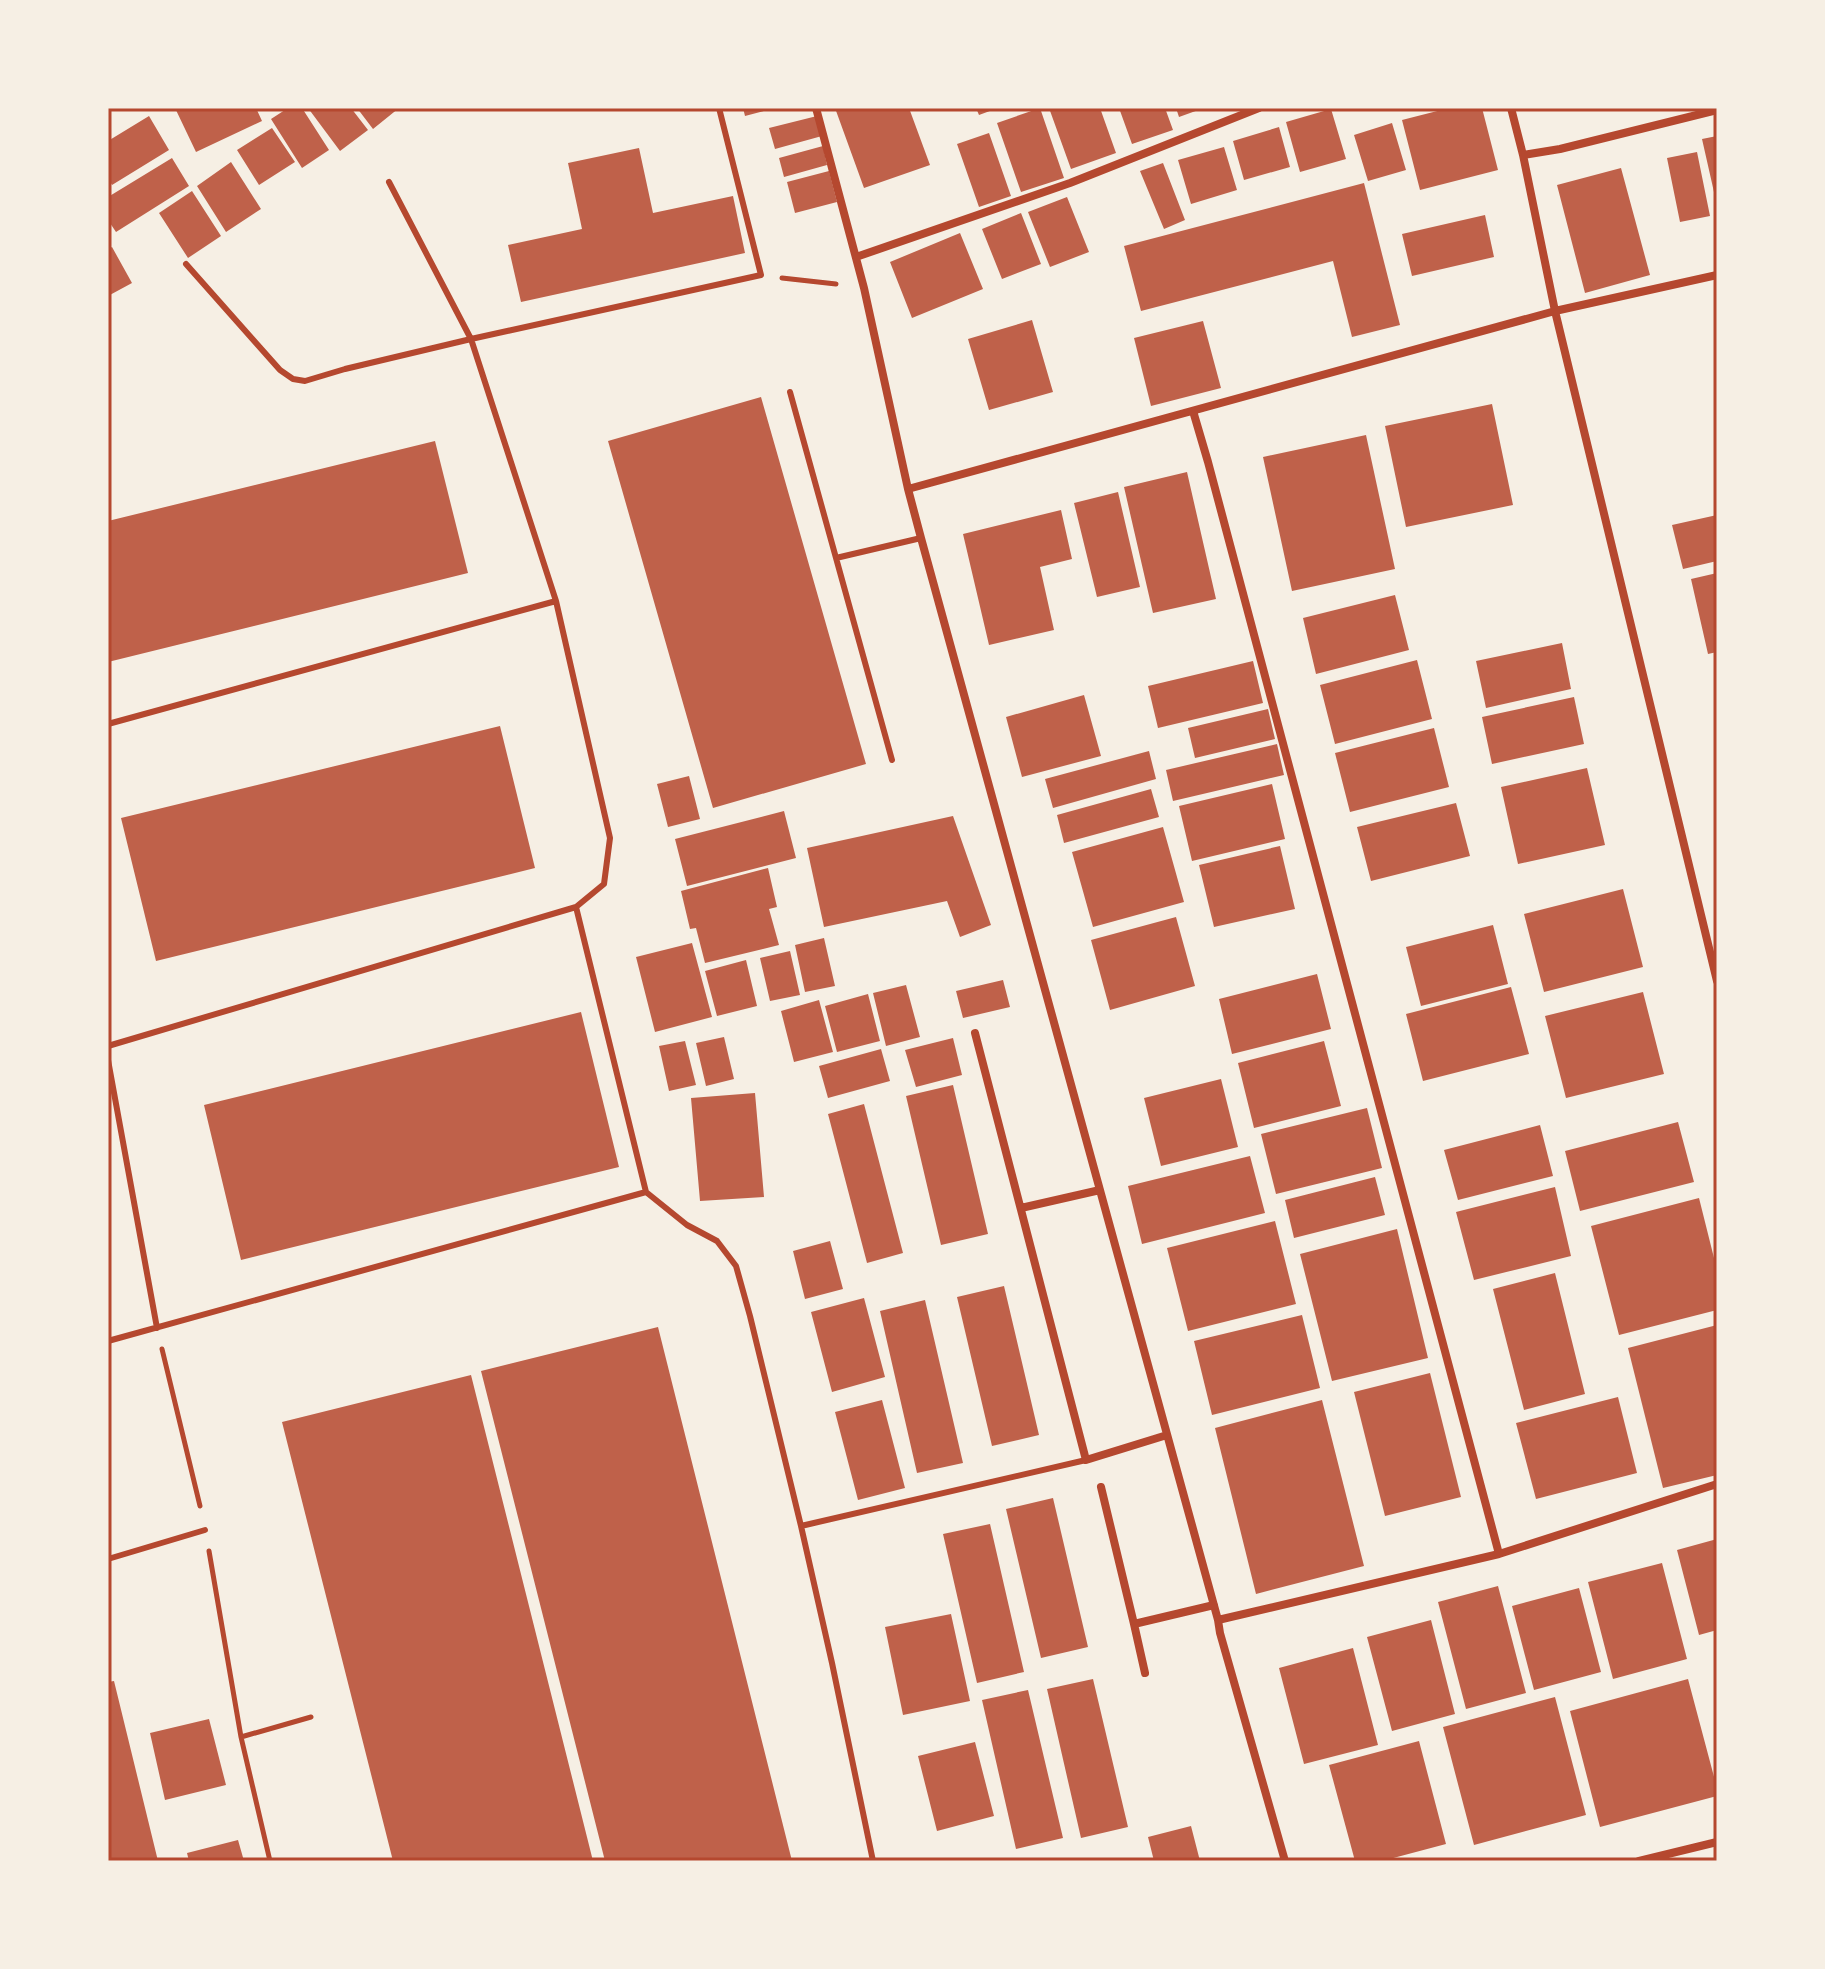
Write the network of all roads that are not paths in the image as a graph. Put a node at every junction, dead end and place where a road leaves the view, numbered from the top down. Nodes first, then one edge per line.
1 (719, 108) edge
2 (816, 108) edge
3 (1259, 108) edge
4 (1511, 108) edge
5 (1717, 110) edge
6 (1523, 155) junction
7 (389, 182) dead end
8 (856, 257) junction
9 (186, 264) dead end
10 (1717, 275) edge
11 (1555, 311) junction
12 (471, 339) junction
13 (790, 392) dead end
14 (1193, 411) junction
15 (908, 489) junction
16 (921, 538) junction
17 (836, 558) junction
18 (556, 601) junction
19 (108, 724) edge
20 (892, 760) dead end
21 (576, 907) junction
22 (1717, 981) edge
23 (975, 1033) dead end
24 (108, 1046) edge
25 (108, 1060) edge
26 (1100, 1190) junction
27 (646, 1192) junction
28 (1021, 1208) junction
29 (157, 1328) junction
30 (108, 1341) edge
31 (1167, 1435) junction
32 (1086, 1460) junction
33 (1717, 1484) edge
34 (1101, 1487) dead end
35 (801, 1526) junction
36 (205, 1530) road end
37 (1499, 1554) junction
38 (108, 1559) edge
39 (1214, 1605) junction
40 (1218, 1620) junction
41 (1134, 1624) junction
42 (1145, 1673) dead end
43 (1717, 1842) edge
44 (873, 1861) edge
45 (1285, 1861) edge
46 (1639, 1861) edge

1 - 12 lane
2 - 8 street
3 - 8 street
4 - 6 street
5 - 6 street
6 - 11 street
7 - 12 lane
8 - 15 street
9 - 12 lane
10 - 11 street
11 - 14 street
11 - 22 street
12 - 18 lane
13 - 17 lane
14 - 15 street
14 - 37 street
15 - 16 street
16 - 17 lane
16 - 26 street
17 - 20 lane
18 - 19 lane
18 - 21 lane
21 - 24 lane
21 - 27 lane
23 - 28 street
25 - 29 lane
26 - 28 street
26 - 31 street
27 - 29 lane
27 - 35 lane
28 - 32 street
29 - 30 lane
31 - 32 street
31 - 39 street
32 - 35 lane
33 - 37 street
34 - 41 street
35 - 44 lane
36 - 38 lane
37 - 40 street
39 - 40 street
39 - 41 street
40 - 45 street
41 - 42 street
43 - 46 street

